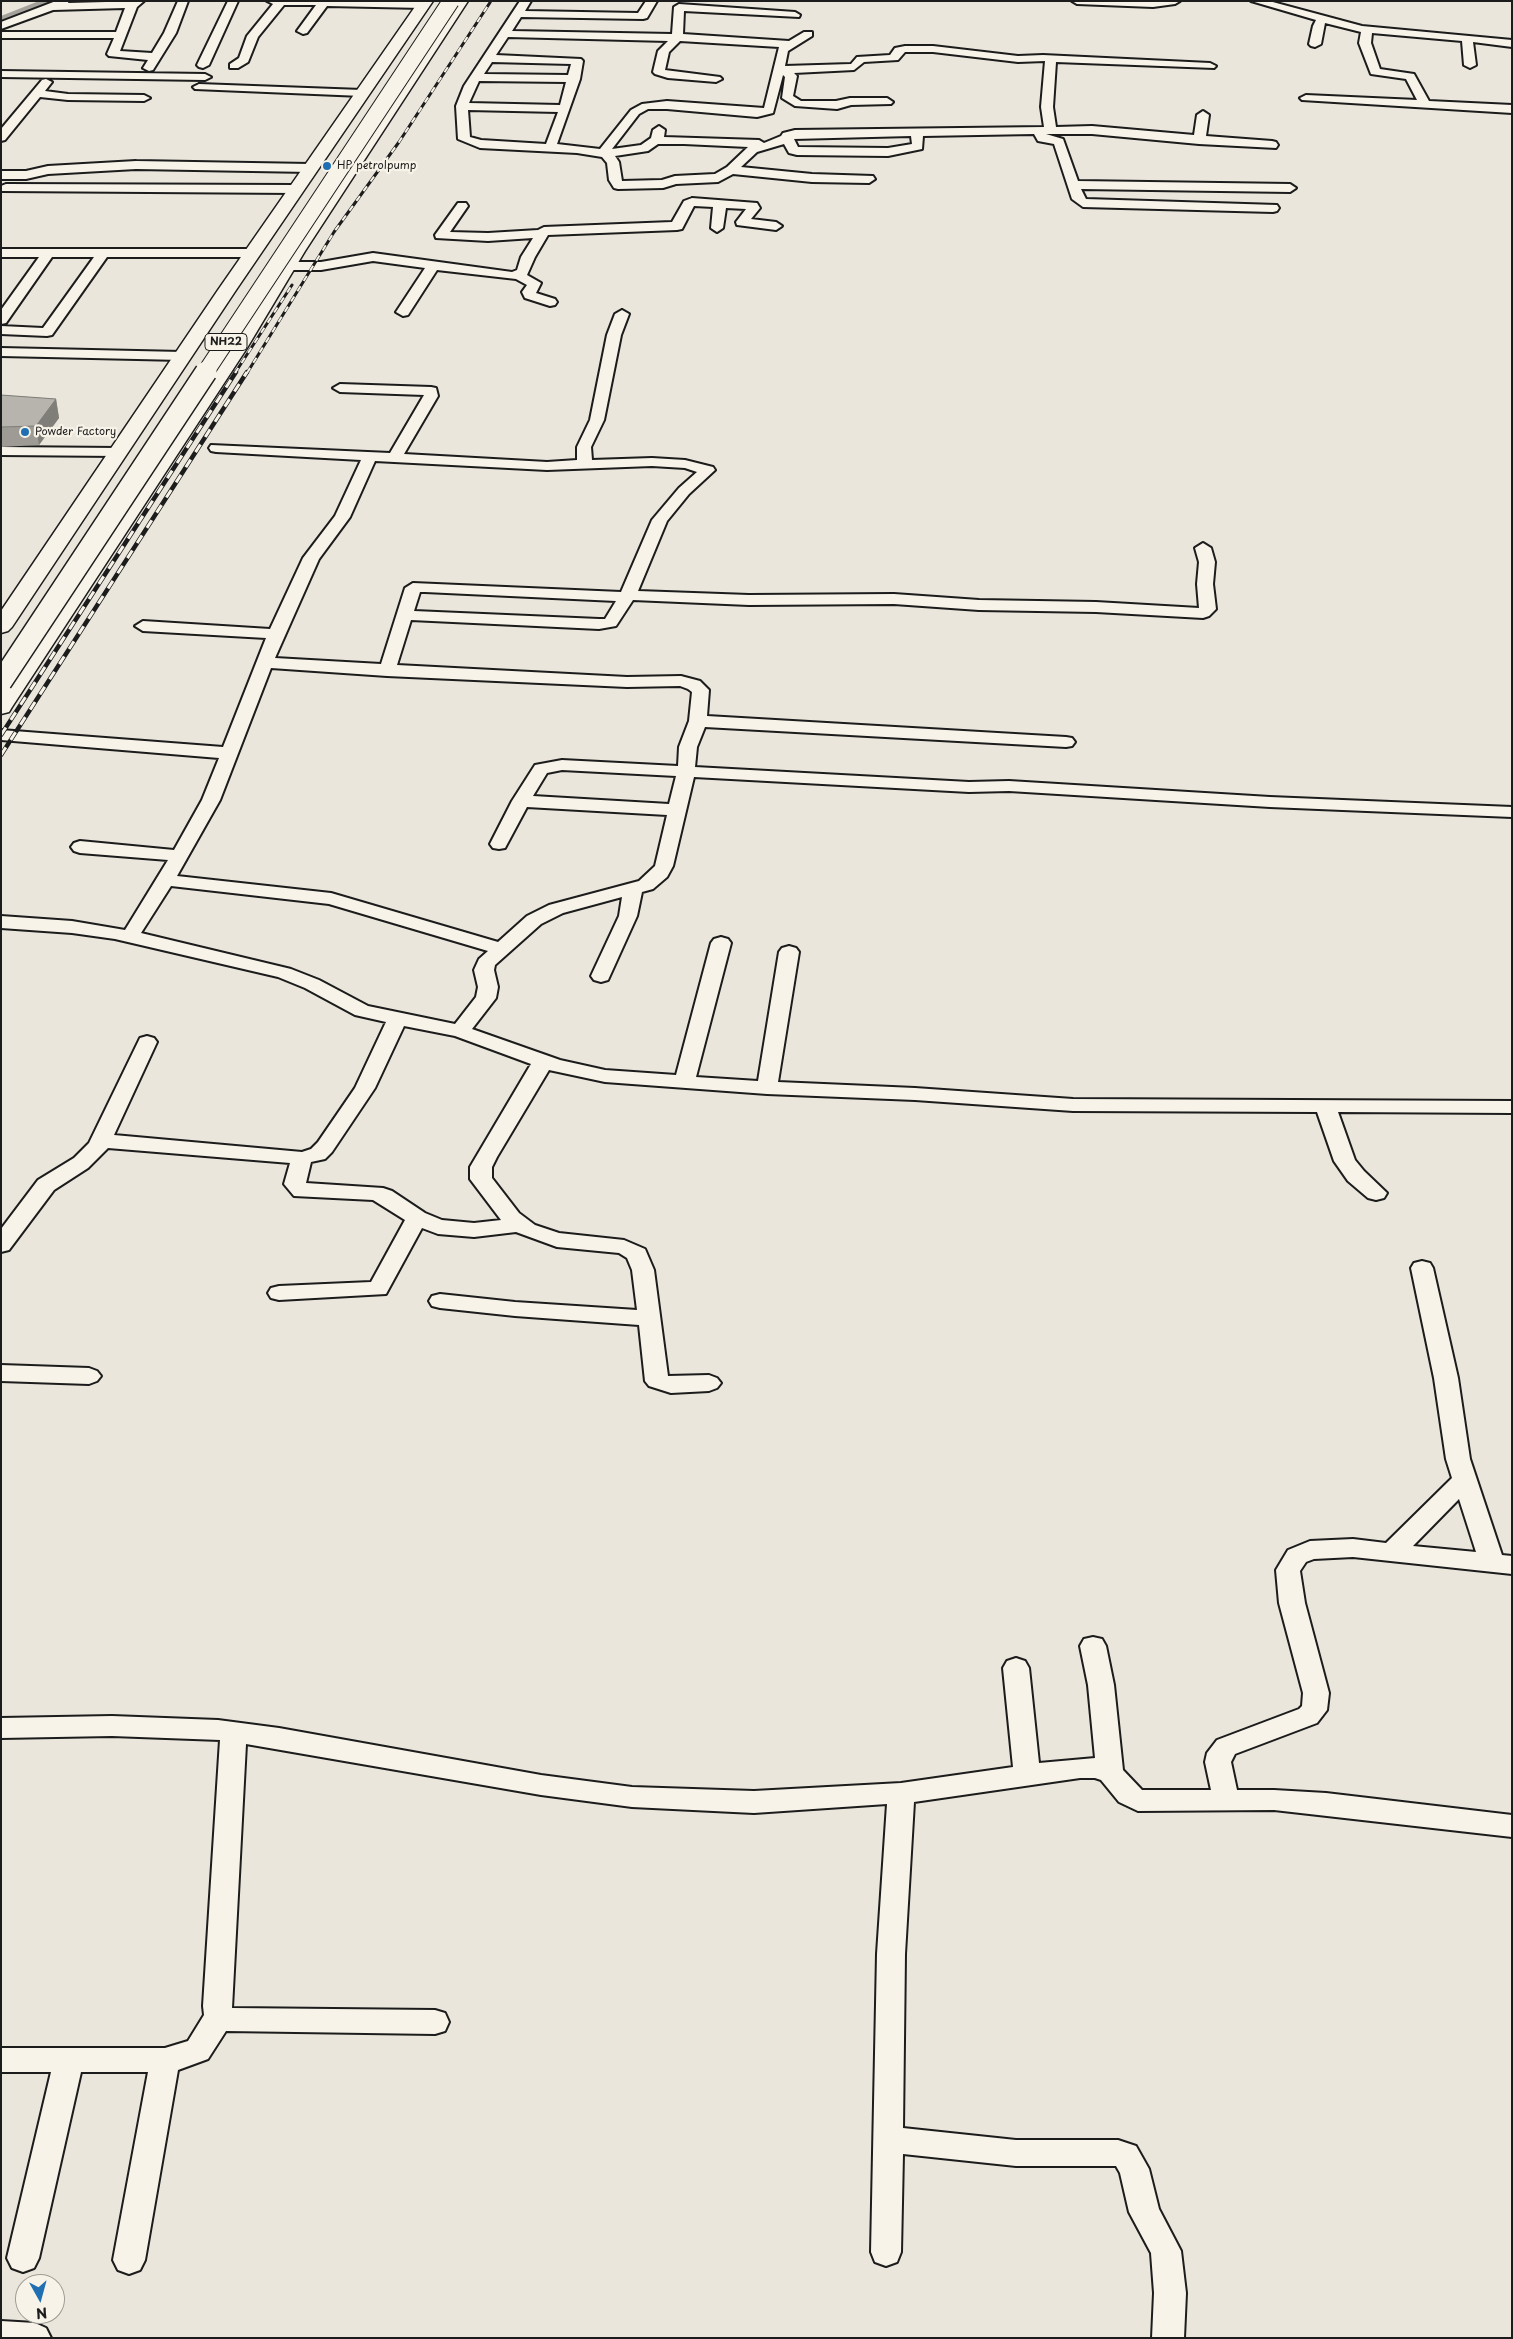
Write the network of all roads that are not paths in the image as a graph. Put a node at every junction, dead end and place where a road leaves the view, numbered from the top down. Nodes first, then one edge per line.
1 (67, 1) edge
2 (183, 1) edge
3 (233, 1) edge
4 (272, 1) edge
5 (281, 1) edge
6 (451, 1) edge
7 (462, 1) edge
8 (526, 1) edge
9 (652, 1) edge
10 (1077, 1) edge
11 (1176, 1) edge
12 (1256, 1) edge
13 (324, 2) edge
14 (136, 3) edge
15 (429, 3) edge
16 (53, 7) junction
17 (518, 14) junction
18 (795, 15) dead end
19 (1322, 19) junction
20 (1, 26) edge
21 (1367, 30) junction
22 (303, 31) dead end
23 (505, 34) junction
24 (808, 34) dead end
25 (122, 35) junction
26 (1, 36) edge
27 (678, 38) junction
28 (1467, 38) junction
29 (789, 44) junction
30 (1315, 44) dead end
31 (1512, 44) edge
32 (156, 57) junction
33 (488, 58) junction
34 (1051, 58) junction
35 (1470, 65) dead end
36 (234, 66) dead end
37 (1210, 66) dead end
38 (778, 71) junction
39 (478, 72) junction
40 (1, 74) edge
41 (53, 74) junction
42 (576, 74) junction
43 (202, 76) junction
44 (141, 79) junction
45 (716, 79) dead end
46 (37, 93) junction
47 (362, 93) junction
48 (144, 98) dead end
49 (1306, 98) dead end
50 (887, 102) dead end
51 (1424, 103) junction
52 (462, 106) junction
53 (565, 109) junction
54 (1512, 109) edge
55 (1203, 115) dead end
56 (660, 130) dead end
57 (1044, 131) junction
58 (917, 134) junction
59 (787, 136) junction
60 (1, 137) edge
61 (1199, 140) junction
62 (655, 142) junction
63 (759, 144) dead end
64 (1272, 145) dead end
65 (550, 148) junction
66 (604, 153) junction
67 (355, 164) junction
68 (312, 165) junction
69 (731, 170) junction
70 (1, 175) edge
71 (712, 179) junction
72 (869, 179) dead end
73 (1074, 185) junction
74 (1, 188) edge
75 (1290, 188) dead end
76 (295, 189) junction
77 (714, 203) junction
78 (462, 206) dead end
79 (1273, 208) dead end
80 (776, 226) dead end
81 (717, 228) dead end
82 (542, 234) junction
83 (48, 253) junction
84 (104, 253) junction
85 (252, 253) junction
86 (7, 257) edge
87 (433, 265) junction
88 (288, 266) junction
89 (517, 275) junction
90 (550, 302) dead end
91 (402, 312) dead end
92 (622, 314) dead end
93 (1, 320) edge
94 (1, 330) edge
95 (1, 352) edge
96 (182, 356) junction
97 (340, 388) dead end
98 (142, 415) junction
99 (191, 419) junction
100 (216, 448) dead end
101 (1, 451) edge
102 (118, 452) junction
103 (370, 456) junction
104 (395, 457) junction
105 (585, 465) junction
106 (1202, 548) dead end
107 (628, 596) junction
108 (403, 615) junction
109 (144, 626) dead end
110 (4, 634) edge
111 (276, 634) junction
112 (267, 663) junction
113 (387, 671) junction
114 (1, 682) edge
115 (1, 707) edge
116 (698, 721) junction
117 (1, 735) edge
118 (1066, 742) dead end
119 (228, 753) junction
120 (686, 772) junction
121 (521, 801) junction
122 (677, 810) junction
123 (1512, 812) edge
124 (499, 844) dead end
125 (80, 847) dead end
126 (180, 856) junction
127 (166, 880) junction
128 (633, 890) junction
129 (1, 922) edge
130 (130, 936) junction
131 (721, 943) dead end
132 (501, 949) junction
133 (789, 952) dead end
134 (601, 976) dead end
135 (397, 1019) junction
136 (460, 1031) junction
137 (147, 1042) dead end
138 (543, 1062) junction
139 (684, 1082) junction
140 (767, 1088) junction
141 (1326, 1106) junction
142 (1512, 1107) edge
143 (99, 1144) junction
144 (302, 1158) junction
145 (1376, 1194) dead end
146 (417, 1218) junction
147 (518, 1225) junction
148 (1, 1245) edge
149 (1422, 1268) dead end
150 (279, 1293) dead end
151 (440, 1301) dead end
152 (648, 1318) junction
153 (1, 1373) edge
154 (89, 1376) dead end
155 (708, 1383) dead end
156 (1464, 1480) junction
157 (1392, 1552) junction
158 (1502, 1564) edge
159 (1093, 1646) dead end
160 (1016, 1668) dead end
161 (1, 1728) edge
162 (234, 1732) junction
163 (1110, 1773) junction
164 (1027, 1775) junction
165 (901, 1793) junction
166 (1226, 1799) junction
167 (1512, 1826) edge
168 (220, 2017) junction
169 (435, 2022) dead end
170 (69, 2059) junction
171 (1, 2060) edge
172 (165, 2060) junction
173 (888, 2139) junction
174 (886, 2252) dead end
175 (23, 2258) dead end
176 (129, 2260) dead end
177 (1, 2336) edge
178 (35, 2338) edge
179 (1168, 2338) edge

1 - 16 street
2 - 32 street
3 - 43 street
4 - 5 street
5 - 13 street
5 - 36 street
6 - 114 main road, NH22, bridge
7 - 67 main road
8 - 17 street
9 - 17 street
10 - 11 street
12 - 19 street
13 - 15 street
13 - 22 street
14 - 16 street
14 - 25 street
15 - 47 main road
15 - 110 main road, NH22
16 - 20 street
17 - 23 street
18 - 27 street
19 - 21 street
19 - 30 street
21 - 28 street
21 - 51 street
23 - 27 street
23 - 33 street
24 - 29 street
25 - 26 street
25 - 32 street
27 - 29 street
27 - 45 street
28 - 31 street
28 - 35 street
29 - 38 street
32 - 44 street
33 - 39 street
33 - 42 street
34 - 37 street
34 - 38 street
34 - 57 street
38 - 50 street
38 - 66 street
39 - 42 street
39 - 52 street
40 - 41 street
41 - 44 street
41 - 46 street
42 - 53 street
43 - 44 street
43 - 47 street
46 - 48 street
46 - 60 street
47 - 68 main road
49 - 51 street
51 - 54 street
52 - 53 street
52 - 65 street
53 - 65 street
55 - 61 street
56 - 62 street
57 - 58 street
57 - 61 street
57 - 73 street
58 - 59 street
58 - 59 street
59 - 69 street
61 - 64 street
62 - 63 street
62 - 66 street
65 - 66 street
66 - 71 street
67 - 68 main road
67 - 88 main road
68 - 70 street
68 - 76 main road
69 - 71 street
69 - 72 street
71 - 77 street
73 - 75 street
73 - 79 street
74 - 76 street
76 - 85 main road
77 - 80 street
77 - 81 street
77 - 82 street
78 - 82 street
82 - 89 street
83 - 84 street
83 - 86 street
83 - 93 street
84 - 85 street
84 - 94 street
85 - 96 main road
87 - 88 street
87 - 89 street
87 - 91 street
88 - 99 main road
89 - 90 street
92 - 105 street
95 - 96 street
96 - 98 main road
97 - 104 street
98 - 99 main road
98 - 102 main road
99 - 115 main road
100 - 103 street
101 - 102 street
102 - 110 main road
103 - 104 street
103 - 111 street
104 - 105 street
105 - 107 street
106 - 107 street
107 - 108 street
107 - 108 street
108 - 113 street
109 - 111 street
111 - 112 street
112 - 113 street
112 - 119 street
113 - 116 street
116 - 118 street
116 - 120 street
117 - 119 street
119 - 126 street
120 - 121 street
120 - 122 street
120 - 123 street
121 - 122 street
121 - 124 street
122 - 128 street
125 - 126 street
126 - 127 street
127 - 130 street
127 - 132 street
128 - 132 street
128 - 134 street
129 - 130 street
130 - 135 street
131 - 139 street
132 - 136 street
133 - 140 street
135 - 136 street
135 - 144 street
136 - 138 street
137 - 143 street
138 - 139 street
138 - 147 street
139 - 140 street
140 - 141 street
141 - 142 street
141 - 145 street
143 - 144 street
143 - 148 street
144 - 146 street
146 - 147 street
146 - 150 street
147 - 152 street
149 - 156 street
151 - 152 street
152 - 155 street
153 - 154 street
156 - 157 street
156 - 158 street
157 - 158 street
157 - 166 street
159 - 163 street
160 - 164 street
161 - 162 street
162 - 165 street
162 - 168 street
163 - 164 street
163 - 166 street
164 - 165 street
165 - 173 street
166 - 167 street
168 - 169 street
168 - 172 street
170 - 171 street
170 - 172 street
170 - 175 street
172 - 176 street
173 - 174 street
173 - 179 street
177 - 178 street

